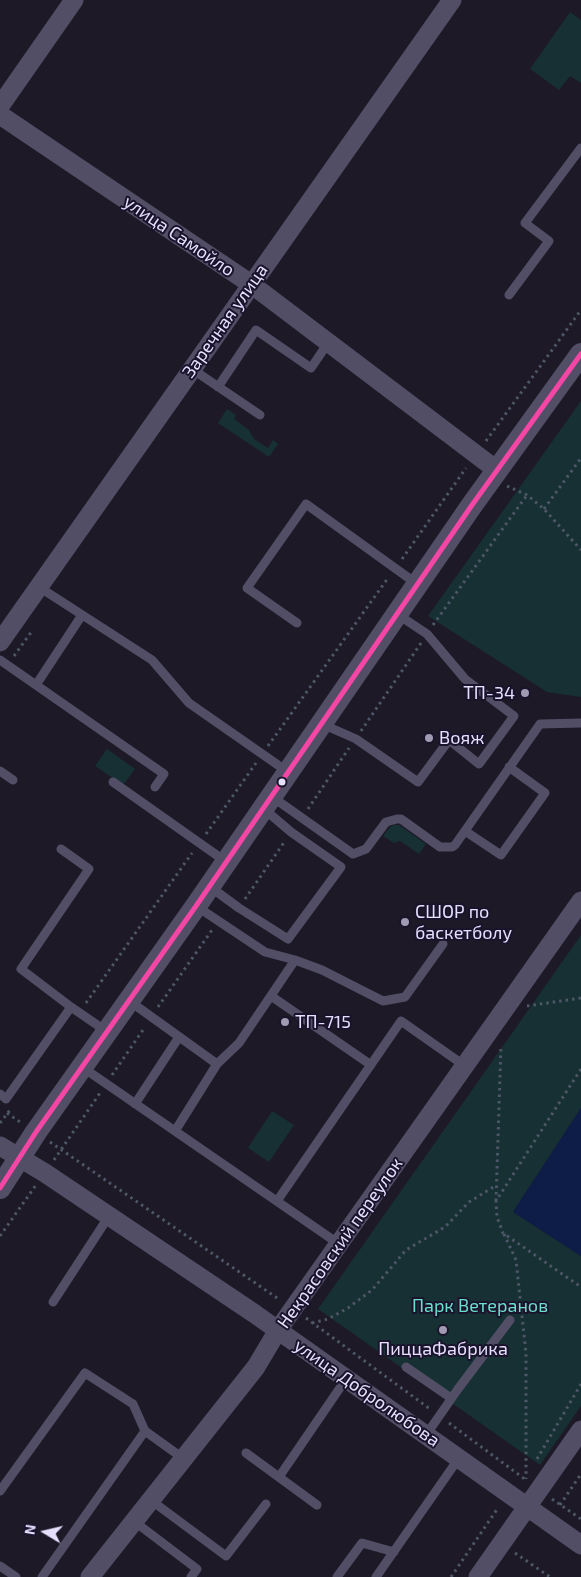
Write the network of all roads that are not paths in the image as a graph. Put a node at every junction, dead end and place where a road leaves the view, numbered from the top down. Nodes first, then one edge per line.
1 (74, 0) edge
2 (452, 0) edge
3 (0, 106) edge
4 (0, 115) edge
5 (581, 148) edge
6 (251, 284) junction
7 (509, 294) dead end
8 (328, 343) junction
9 (581, 354) edge
10 (191, 369) junction
11 (218, 387) junction
12 (260, 415) dead end
13 (494, 476) junction
14 (418, 584) junction
15 (39, 587) junction
16 (397, 614) junction
17 (82, 615) junction
18 (297, 623) dead end
19 (0, 642) edge
20 (0, 660) edge
21 (36, 685) junction
22 (581, 723) edge
23 (322, 724) junction
24 (510, 767) junction
25 (0, 772) edge
26 (288, 772) junction
27 (13, 780) dead end
28 (113, 782) dead end
29 (154, 787) dead end
30 (267, 802) junction
31 (465, 831) junction
32 (61, 849) dead end
33 (225, 862) junction
34 (209, 886) junction
35 (581, 902) edge
36 (196, 906) junction
37 (443, 944) dead end
38 (294, 960) junction
39 (271, 996) junction
40 (128, 1000) junction
41 (75, 1009) junction
42 (107, 1031) junction
43 (179, 1037) junction
44 (217, 1064) junction
45 (371, 1065) junction
46 (465, 1066) junction
47 (82, 1067) junction
48 (0, 1094) edge
49 (136, 1104) junction
50 (175, 1131) junction
51 (0, 1146) edge
52 (20, 1158) junction
53 (0, 1188) edge
54 (277, 1201) junction
55 (109, 1216) junction
56 (339, 1244) junction
57 (53, 1302) dead end
58 (510, 1320) dead end
59 (278, 1330) junction
60 (406, 1366) dead end
61 (346, 1378) junction
62 (451, 1398) junction
63 (145, 1431) junction
64 (426, 1435) junction
65 (579, 1436) edge
66 (246, 1453) dead end
67 (459, 1458) junction
68 (184, 1459) junction
69 (279, 1477) junction
70 (0, 1491) edge
71 (152, 1501) junction
72 (266, 1504) dead end
73 (317, 1505) dead end
74 (527, 1506) junction
75 (135, 1522) junction
76 (581, 1545) edge
77 (394, 1552) junction
78 (0, 1566) edge
79 (16, 1577) edge
80 (42, 1577) edge
81 (90, 1577) edge
82 (191, 1577) edge
83 (337, 1577) edge
84 (376, 1577) edge
85 (478, 1577) edge

1 - 3 street
2 - 6 street, Заречная улица
4 - 6 street, улица Самойло
5 - 7 lane
6 - 8 street, улица Самойло
6 - 10 street, Заречная улица
8 - 11 lane
8 - 13 street, улица Самойло
9 - 13 street
10 - 11 lane
10 - 15 street, Заречная улица
11 - 12 lane
13 - 14 street
14 - 16 street
14 - 18 lane
15 - 17 lane
15 - 19 street, Заречная улица
16 - 23 street
16 - 23 lane
17 - 21 lane
17 - 26 lane
20 - 21 lane
21 - 29 lane
22 - 24 lane
23 - 26 street
24 - 31 lane
24 - 31 lane
25 - 27 lane
26 - 30 street
28 - 33 lane
30 - 31 lane
30 - 33 street
30 - 34 lane
32 - 41 lane
33 - 34 street
34 - 36 street
35 - 46 street, Некрасовский переулок
36 - 38 lane
36 - 40 street
37 - 38 lane
38 - 39 lane
39 - 44 lane
39 - 45 lane
40 - 42 street
40 - 43 lane
41 - 42 lane
41 - 48 lane
42 - 47 street
43 - 44 lane
43 - 49 lane
44 - 50 lane
45 - 46 lane
45 - 54 lane
46 - 56 street, Некрасовский переулок
47 - 49 lane
47 - 52 street
49 - 50 lane
50 - 54 lane
51 - 52 street, улица Добролюбова
52 - 53 street
52 - 55 street, улица Добролюбова
54 - 56 lane
55 - 57 lane
55 - 59 street, улица Добролюбова
56 - 59 street, Некрасовский переулок
58 - 62 lane
59 - 61 street, улица Добролюбова
59 - 68 street, Некрасовский переулок
60 - 62 lane
61 - 64 street, улица Добролюбова
61 - 69 lane
62 - 64 lane
63 - 68 lane
63 - 70 lane
63 - 80 lane
64 - 67 street, улица Добролюбова
65 - 74 street
66 - 69 lane
67 - 74 street, улица Добролюбова
67 - 77 lane
68 - 71 street, Некрасовский переулок
69 - 73 lane
71 - 72 lane
71 - 75 street, Некрасовский переулок
74 - 76 street, улица Добролюбова
74 - 85 street
75 - 81 street, Некрасовский переулок
75 - 82 lane
77 - 83 lane
77 - 84 lane
78 - 79 lane

